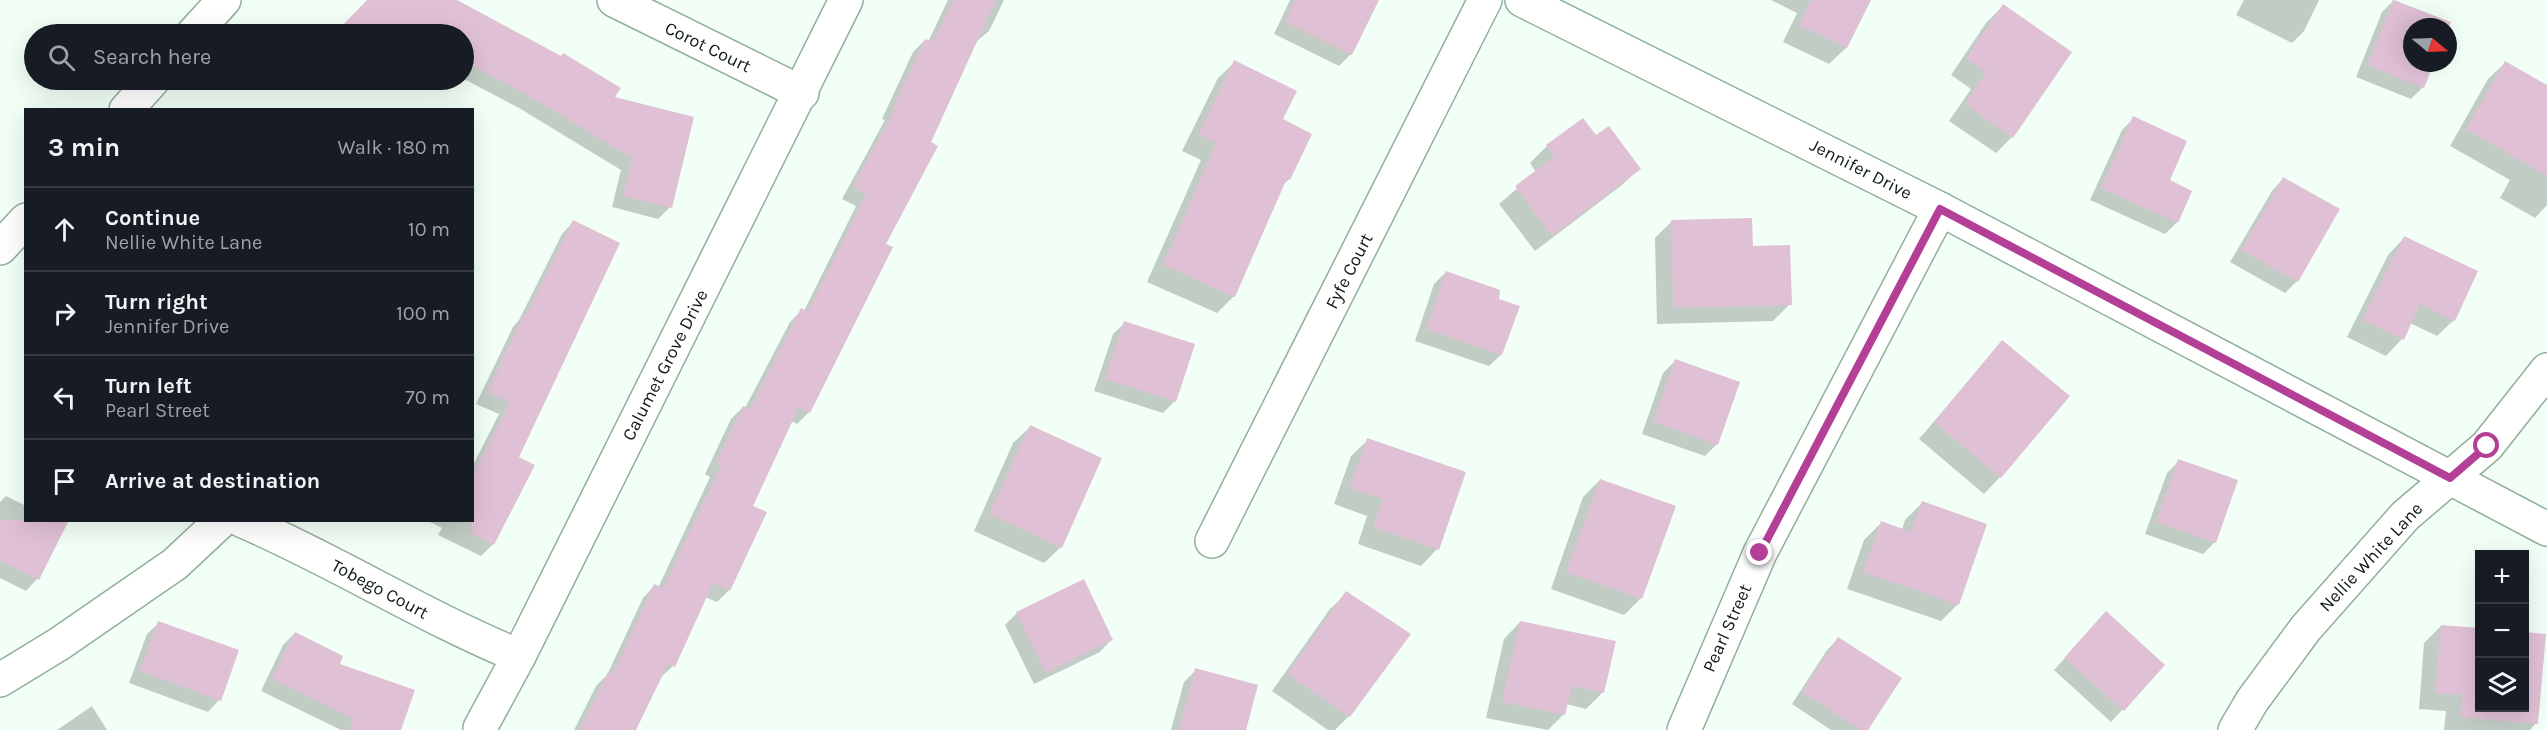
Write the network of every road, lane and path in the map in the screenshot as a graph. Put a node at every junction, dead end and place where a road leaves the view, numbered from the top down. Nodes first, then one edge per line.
1 (614, 0) edge
2 (846, 0) edge
3 (1485, 0) edge
4 (1522, 0) edge
5 (225, 2) edge
6 (203, 24) edge
7 (144, 90) edge
8 (802, 93) junction
9 (128, 108) edge
10 (1940, 209) junction
11 (24, 222) edge
12 (0, 248) edge
13 (2547, 370) edge
14 (2450, 478) junction
15 (220, 522) edge
16 (246, 522) edge
17 (2547, 529) edge
18 (1212, 541) dead end
19 (519, 656) junction
20 (0, 680) edge
21 (480, 728) dead end
22 (1684, 730) edge
23 (2235, 730) edge

1 - 8 street, Corot Court
2 - 8 street, Calumet Grove Drive
3 - 18 street, Fyfe Court
4 - 10 street, Jennifer Drive
5 - 6 street
7 - 9 street
8 - 19 street, Calumet Grove Drive
10 - 14 street, Jennifer Drive
10 - 22 street, Pearl Street
11 - 12 street
13 - 14 street, Nellie White Lane
14 - 17 street, Jennifer Drive
14 - 23 street, Nellie White Lane
15 - 20 street
16 - 19 street, Tobego Court
19 - 21 street, Calumet Grove Drive

